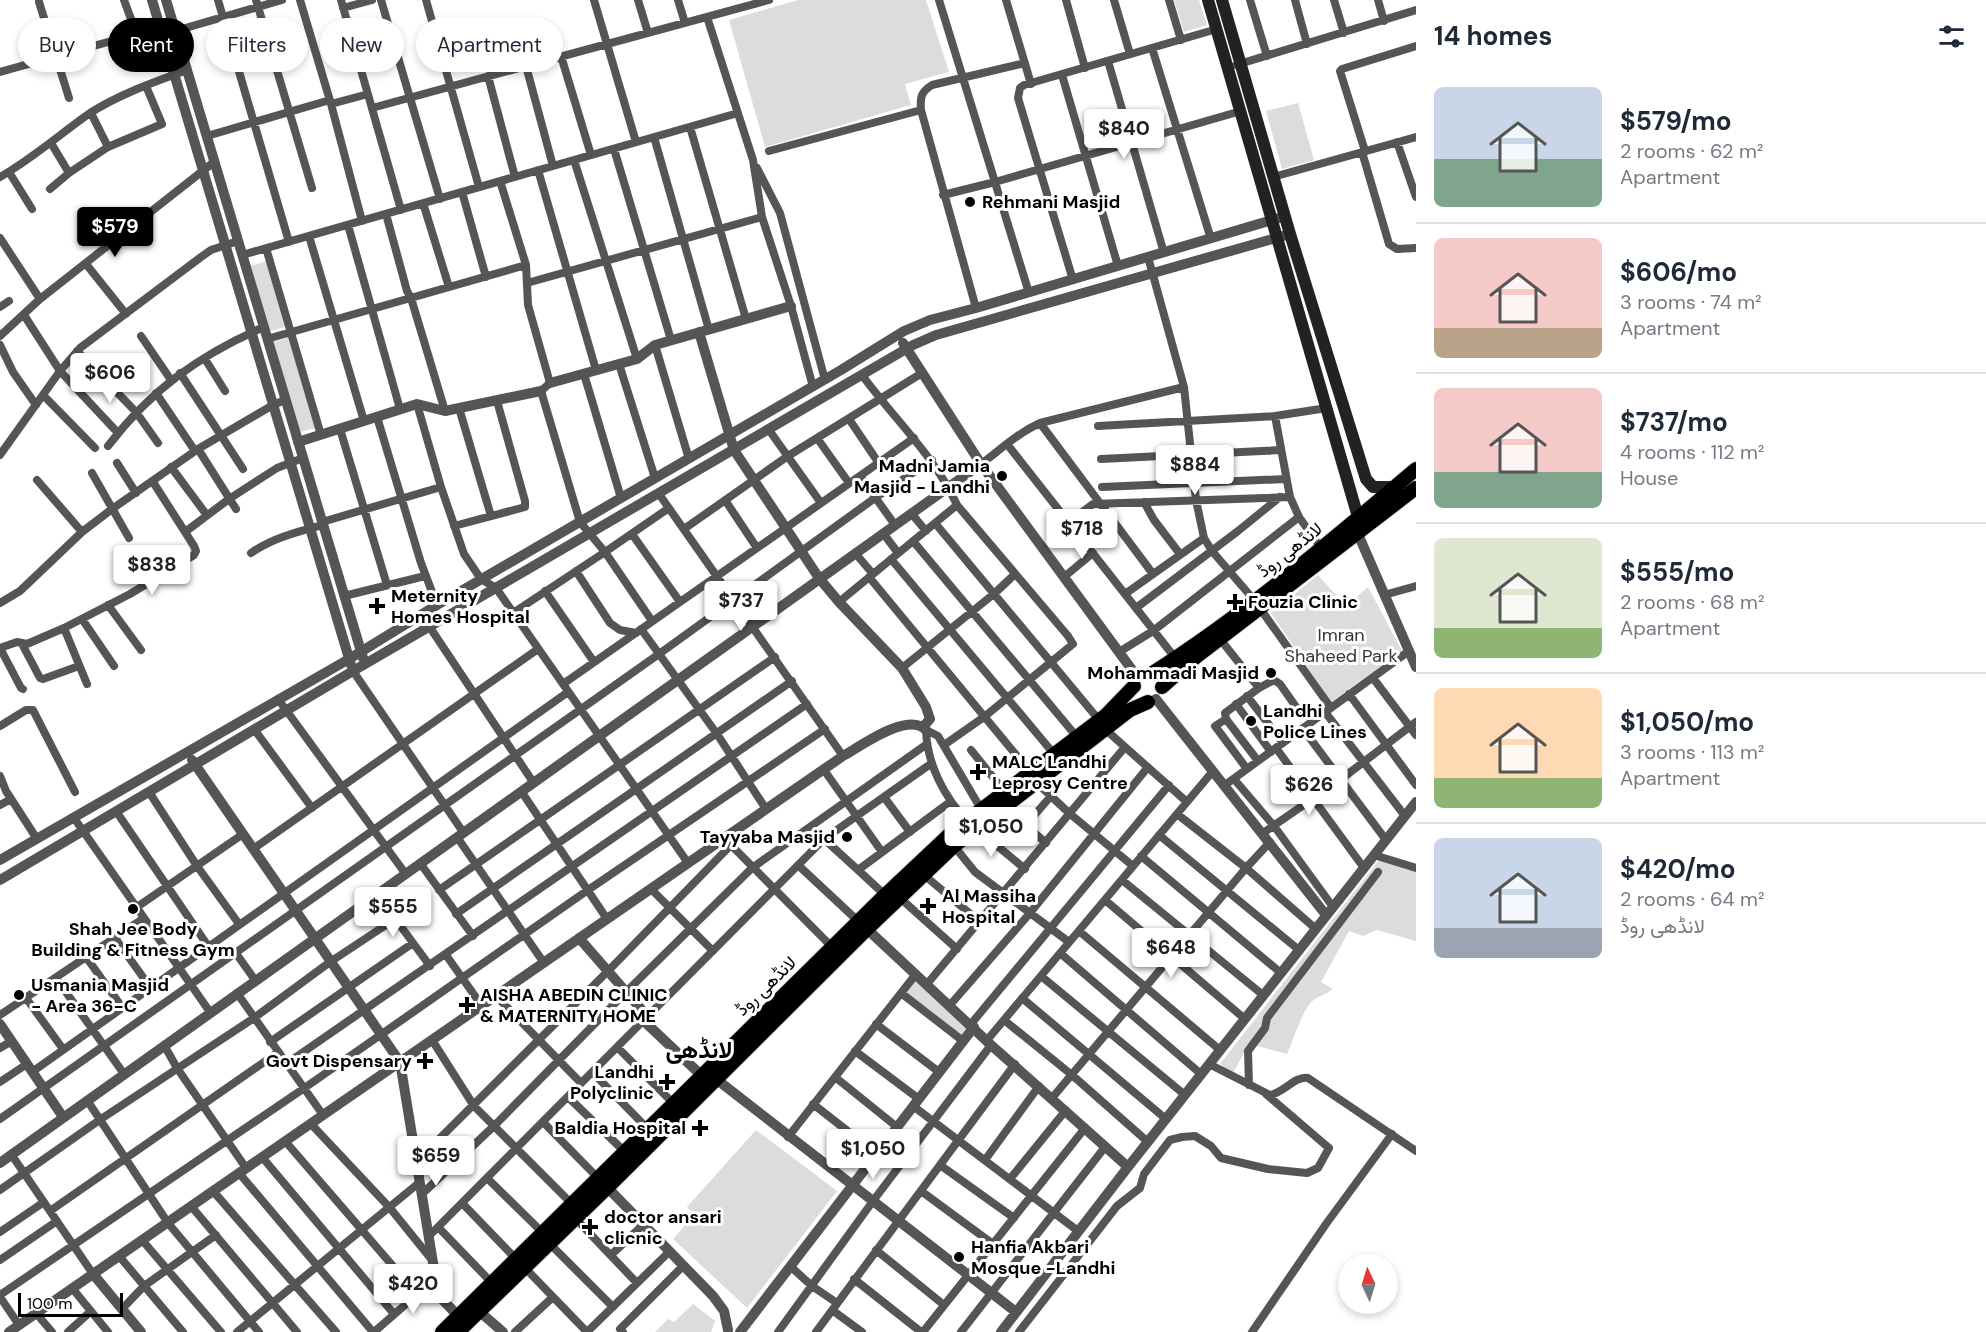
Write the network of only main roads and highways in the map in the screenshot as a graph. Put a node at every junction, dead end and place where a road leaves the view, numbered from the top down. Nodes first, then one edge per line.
1 (1208, 0) edge
2 (1222, 0) edge
3 (1234, 66) junction
4 (1279, 218) junction
5 (1284, 235) junction
6 (1416, 469) edge
7 (1394, 487) junction
8 (1416, 488) edge
9 (1359, 517) junction
10 (1257, 604) junction
11 (1141, 679) junction
12 (1155, 696) junction
13 (1102, 725) junction
14 (1033, 777) junction
15 (973, 825) junction
16 (862, 925) junction
17 (603, 1183) junction
18 (547, 1239) junction
19 (521, 1264) junction
20 (442, 1332) edge
21 (458, 1332) edge

1 - 3 main road
2 - 3 main road
3 - 4 main road
3 - 4 main road
4 - 5 main road
5 - 7 main road
5 - 9 main road
6 - 7 main road, لانڈھی روڈ
7 - 9 main road, لانڈھی روڈ
8 - 10 main road, لانڈھی روڈ
9 - 10 main road, لانڈھی روڈ
10 - 11 main road, لانڈھی روڈ
10 - 12 main road, لانڈھی روڈ
11 - 12 main road
11 - 12 main road
11 - 13 main road, لانڈھی روڈ
12 - 13 main road, لانڈھی روڈ
13 - 14 main road, لانڈھی روڈ
13 - 14 main road, لانڈھی روڈ
14 - 15 main road, لانڈھی روڈ
14 - 15 main road, لانڈھی روڈ
15 - 16 main road, لانڈھی روڈ
15 - 16 main road, لانڈھی روڈ
16 - 17 main road, لانڈھی روڈ
16 - 17 main road, لانڈھی روڈ
17 - 18 main road, لانڈھی روڈ
17 - 18 main road, لانڈھی روڈ
18 - 19 main road, لانڈھی روڈ
19 - 20 main road, لانڈھی روڈ
19 - 21 main road, لانڈھی روڈ

